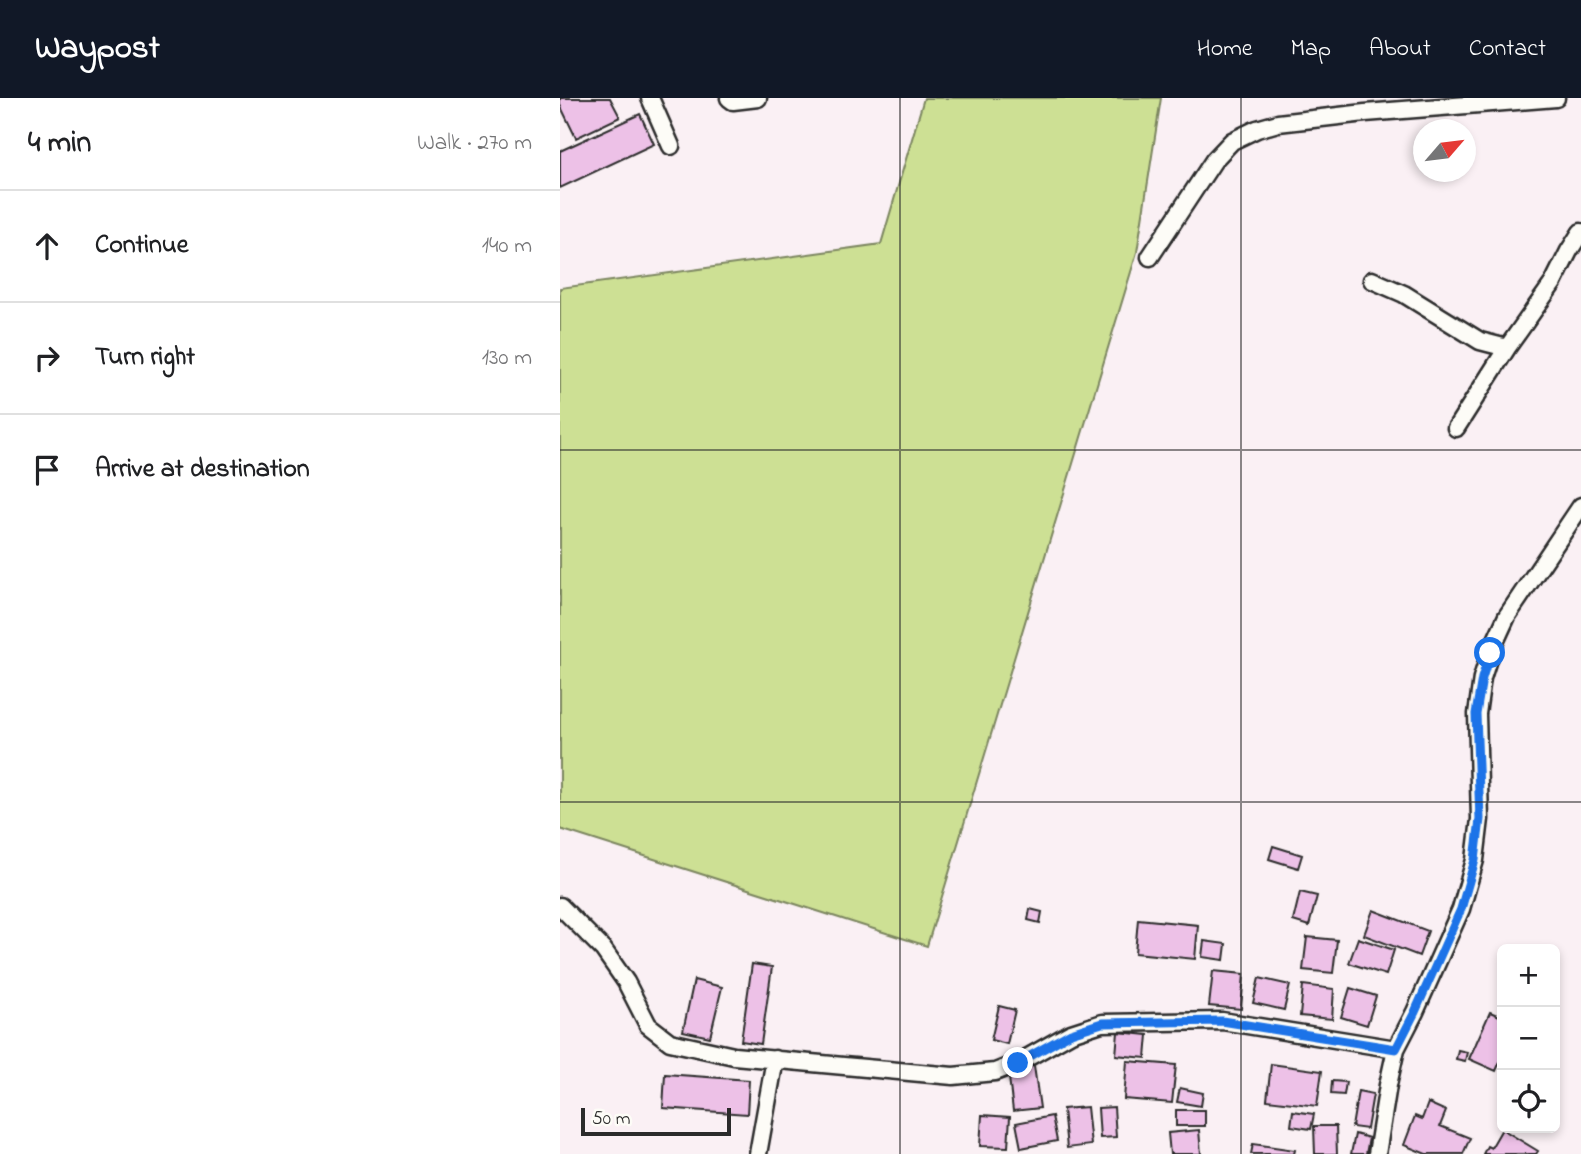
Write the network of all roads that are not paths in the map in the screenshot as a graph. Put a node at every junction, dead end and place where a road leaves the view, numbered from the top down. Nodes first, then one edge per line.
1 (650, 98) edge
2 (729, 98) edge
3 (758, 98) edge
4 (1556, 98) edge
5 (671, 146) dead end
6 (1581, 232) edge
7 (1150, 257) dead end
8 (1372, 281) dead end
9 (1507, 348) junction
10 (1456, 428) dead end
11 (1581, 506) edge
12 (560, 906) edge
13 (1396, 1049) junction
14 (775, 1059) junction
15 (758, 1154) edge
16 (1377, 1154) edge

1 - 5 street
2 - 3 street
4 - 7 street
6 - 9 street
8 - 9 street
9 - 10 street
11 - 13 street
12 - 14 street
13 - 14 street
13 - 16 street
14 - 15 street

